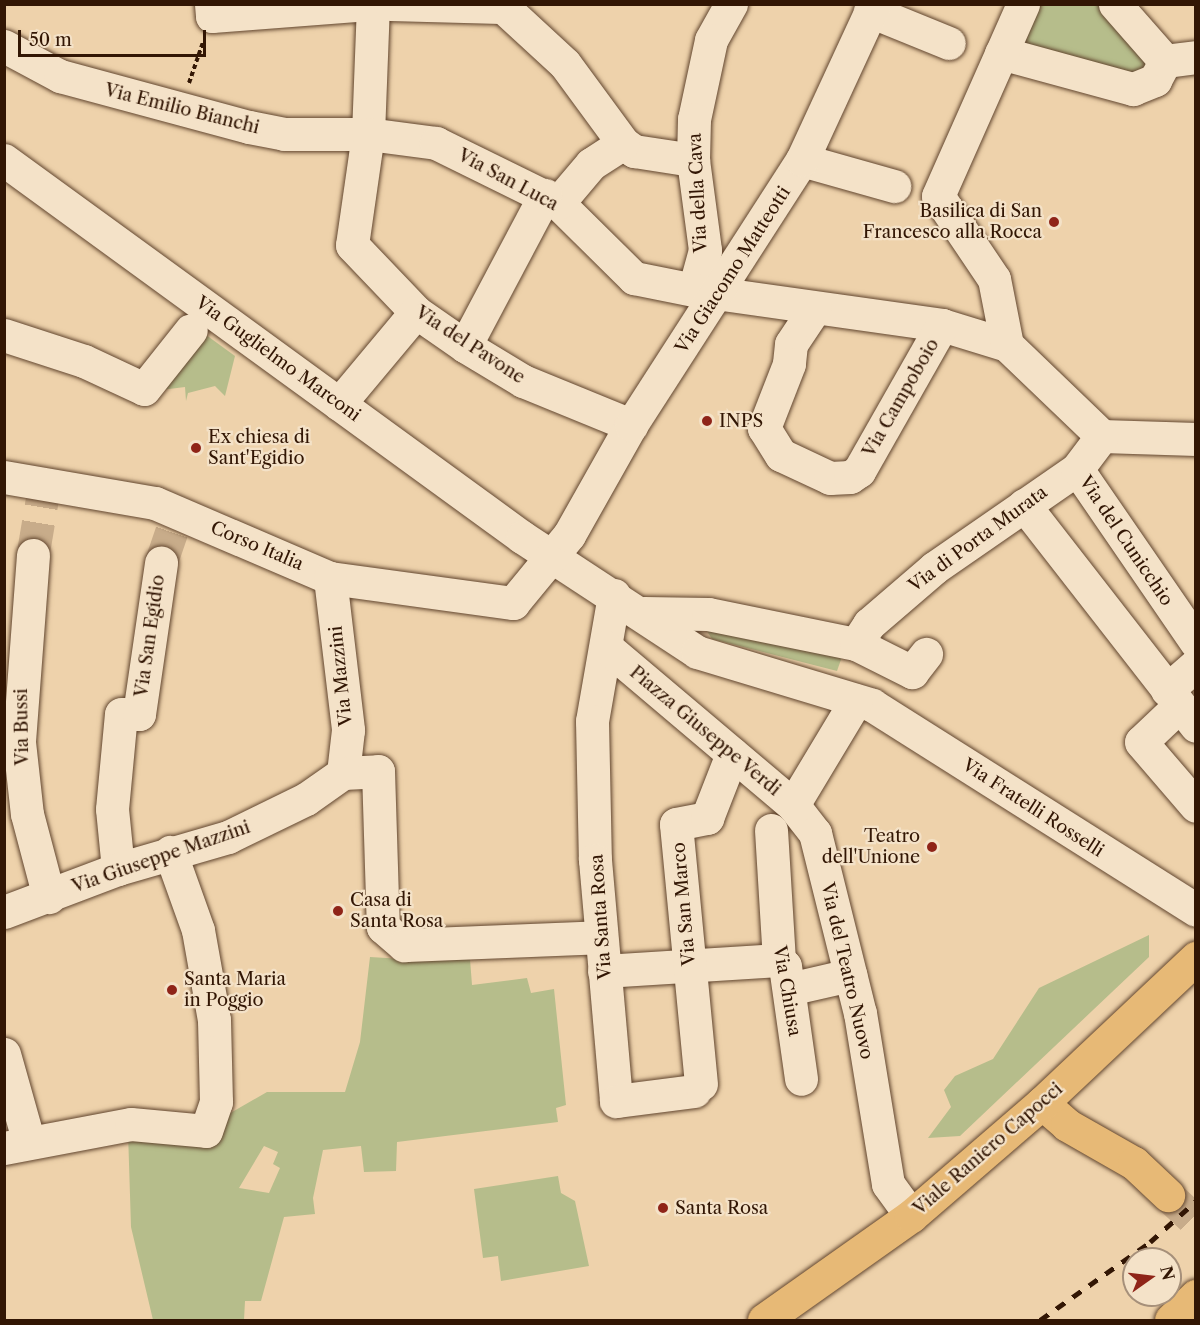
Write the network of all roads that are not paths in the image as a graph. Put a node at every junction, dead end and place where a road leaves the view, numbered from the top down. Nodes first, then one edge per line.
1 (369, 4) edge
2 (373, 4) edge
3 (390, 4) edge
4 (731, 4) edge
5 (1023, 4) edge
6 (1115, 4) edge
7 (512, 8) edge
8 (872, 8) edge
9 (212, 10) edge
10 (949, 43) dead end
11 (4, 46) edge
12 (997, 59) junction
13 (1180, 59) edge
14 (368, 134) junction
15 (623, 143) junction
16 (4, 160) edge
17 (693, 160) junction
18 (802, 160) junction
19 (894, 186) dead end
20 (552, 199) junction
21 (717, 293) junction
22 (822, 309) junction
23 (416, 312) junction
24 (942, 325) junction
25 (191, 330) dead end
26 (4, 335) edge
27 (791, 344) junction
28 (1007, 345) junction
29 (465, 346) junction
30 (339, 404) junction
31 (631, 425) junction
32 (1102, 436) junction
33 (1196, 439) edge
34 (1077, 468) junction
35 (4, 477) edge
36 (1024, 505) junction
37 (33, 555) tunnel mouth
38 (551, 557) junction
39 (161, 563) tunnel mouth
40 (330, 578) junction
41 (614, 595) junction
42 (513, 603) joint
43 (644, 613) junction
44 (1196, 642) edge
45 (856, 644) junction
46 (605, 651) junction
47 (926, 654) dead end
48 (1196, 665) edge
49 (864, 702) junction
50 (1180, 707) edge
51 (732, 754) junction
52 (343, 773) junction
53 (1196, 806) edge
54 (780, 809) junction
55 (170, 852) junction
56 (118, 869) junction
57 (49, 897) junction
58 (1196, 910) edge
59 (4, 912) edge
60 (601, 937) junction
61 (1196, 958) edge
62 (689, 968) junction
63 (604, 971) junction
64 (784, 975) junction
65 (850, 975) junction
66 (4, 1054) edge
67 (801, 1079) dead end
68 (698, 1087) joint
69 (1042, 1102) junction
70 (17, 1145) edge
71 (1168, 1195) tunnel mouth
72 (911, 1216) junction
73 (1196, 1296) edge
74 (764, 1320) edge
75 (1170, 1320) edge

1 - 9 street
2 - 14 street, Via del Pavone
3 - 7 street
4 - 17 street, Via della Cava
5 - 12 street
6 - 13 street
7 - 15 street
8 - 10 street
8 - 18 street, Via Giacomo Matteotti
11 - 14 street, Via Emilio Bianchi
12 - 13 street
12 - 28 street
14 - 20 street, Via San Luca
14 - 23 street, Via del Pavone
15 - 17 street
15 - 20 street
16 - 30 street, Via Guglielmo Marconi
17 - 21 street, Via della Cava
18 - 19 street
18 - 21 street, Via Giacomo Matteotti
20 - 21 street, Via San Luca
20 - 29 street
21 - 22 street, Via San Luca
21 - 27 street
21 - 31 street, Via Giacomo Matteotti
22 - 24 street, Via San Luca
22 - 27 street
23 - 29 street, Via del Pavone
23 - 30 street
24 - 27 street, Via Campoboio
24 - 28 street, Via San Luca
25 - 26 street
28 - 32 street
29 - 31 street, Via del Pavone
30 - 38 street, Via Guglielmo Marconi
31 - 38 street, Via Giacomo Matteotti
32 - 33 street
32 - 34 street, Via di Porta Murata
34 - 36 street, Via di Porta Murata
34 - 44 street, Via del Cunicchio
35 - 40 street, Corso Italia
36 - 45 street, Via di Porta Murata
36 - 50 street
37 - 57 street, Via Bussi
38 - 41 street
38 - 42 street, Via Giacomo Matteotti
39 - 56 street, Via San Egidio
40 - 42 street, Corso Italia
40 - 52 street, Via Mazzini
41 - 43 street
41 - 46 street, Via Santa Rosa
43 - 45 street
43 - 49 street
45 - 47 street
46 - 51 street, Piazza Giuseppe Verdi
46 - 60 street, Via Santa Rosa
48 - 50 street
49 - 54 street, Piazza Giuseppe Verdi
49 - 58 street, Via Fratelli Rosselli
50 - 53 street
51 - 54 street, Piazza Giuseppe Verdi
51 - 62 street, Via San Marco
52 - 55 street, Via Giuseppe Mazzini
52 - 60 street
54 - 64 street, Via Chiusa
54 - 65 street, Via del Teatro Nuovo
55 - 56 street, Via Giuseppe Mazzini
55 - 70 street
56 - 57 street, Via Giuseppe Mazzini
57 - 59 street, Via Giuseppe Mazzini
60 - 63 street, Via Santa Rosa
61 - 69 main road, Viale Raniero Capocci
62 - 63 street
62 - 64 street
62 - 68 street, Via San Marco
63 - 68 street, Via Santa Rosa
64 - 65 street
64 - 67 street, Via Chiusa
65 - 72 street, Via del Teatro Nuovo
66 - 70 street
69 - 71 main road
69 - 72 main road, Viale Raniero Capocci
72 - 74 main road, Viale Raniero Capocci
73 - 75 main road

